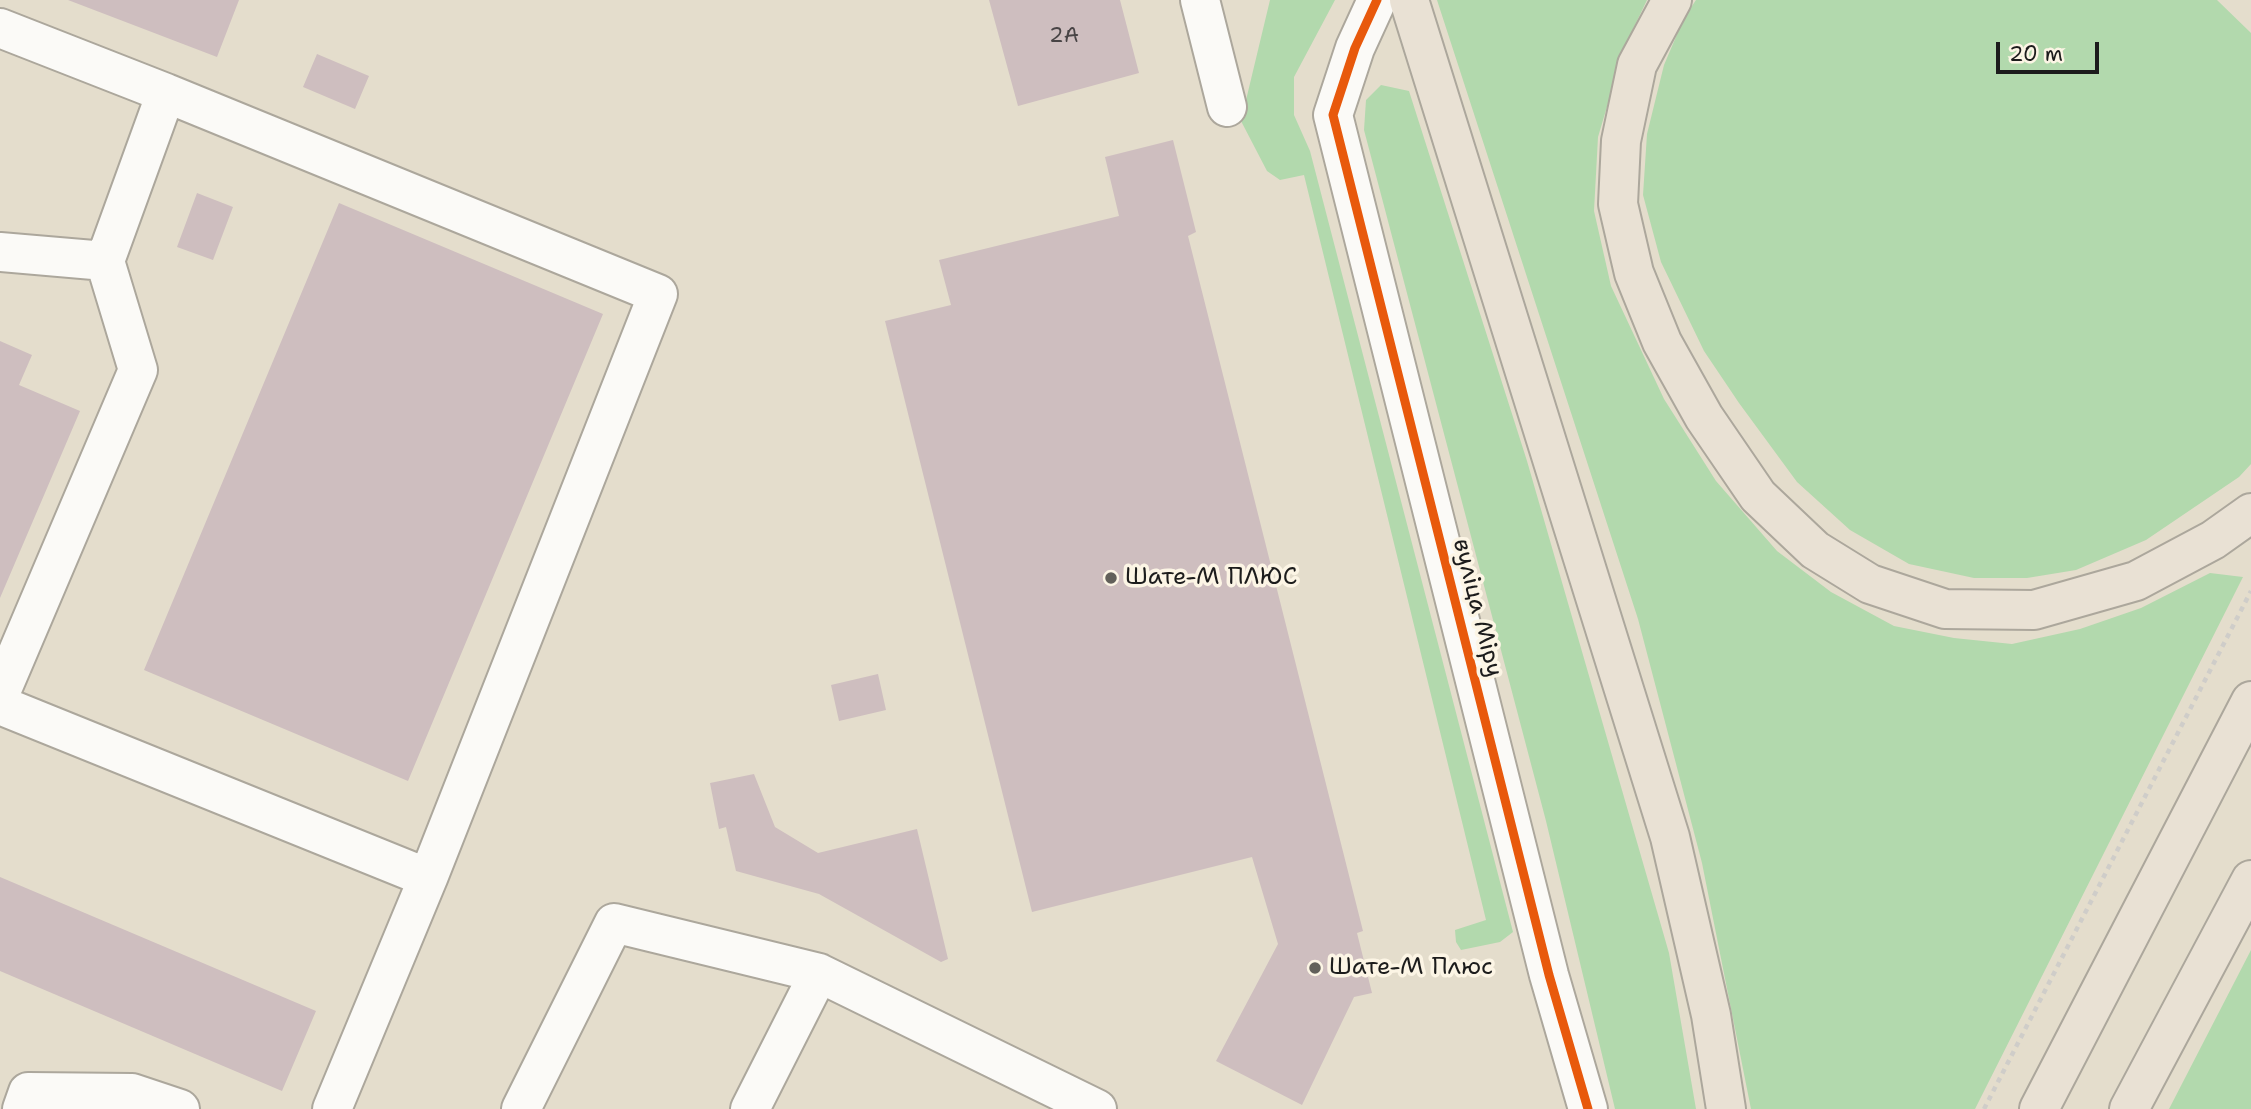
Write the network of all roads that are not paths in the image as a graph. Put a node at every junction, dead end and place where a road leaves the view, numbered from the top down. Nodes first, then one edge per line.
1 (1377, 0) edge
2 (1409, 0) edge
3 (1672, 0) edge
4 (1207, 7) edge
5 (0, 28) edge
6 (166, 93) junction
7 (1227, 107) dead end
8 (0, 252) edge
9 (105, 261) junction
10 (2251, 513) edge
11 (0, 694) edge
12 (2251, 701) edge
13 (0, 705) edge
14 (428, 878) junction
15 (2251, 880) edge
16 (819, 973) junction
17 (22, 1109) edge
18 (180, 1109) edge
19 (332, 1109) edge
20 (521, 1109) edge
21 (750, 1109) edge
22 (1097, 1109) edge
23 (1588, 1109) edge
24 (1726, 1109) edge
25 (2039, 1109) edge
26 (2129, 1109) edge

1 - 23 street, вуліца Міру
2 - 24 highway
3 - 10 highway
4 - 7 street
5 - 6 street
6 - 9 street
6 - 14 street
8 - 9 street
9 - 11 street
12 - 25 highway
13 - 14 street
14 - 19 street
15 - 26 highway
16 - 20 street
16 - 21 street
16 - 22 street
17 - 18 street

